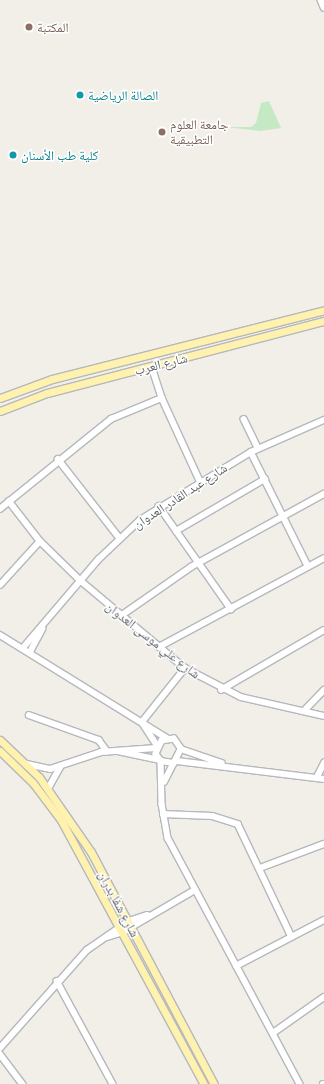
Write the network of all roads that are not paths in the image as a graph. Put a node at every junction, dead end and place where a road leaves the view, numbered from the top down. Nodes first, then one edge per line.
1 (321, 0) edge
2 (324, 7) edge
3 (324, 310) edge
4 (324, 321) edge
5 (152, 367) junction
6 (0, 398) edge
7 (162, 398) junction
8 (0, 411) edge
9 (244, 419) dead end
10 (324, 420) edge
11 (258, 448) junction
12 (251, 452) junction
13 (58, 459) junction
14 (265, 479) junction
15 (200, 481) junction
16 (324, 494) edge
17 (9, 501) junction
18 (159, 506) junction
19 (0, 509) edge
20 (283, 517) junction
21 (176, 531) junction
22 (119, 537) junction
23 (40, 541) junction
24 (324, 558) edge
25 (199, 564) junction
26 (308, 566) junction
27 (80, 580) junction
28 (0, 585) edge
29 (231, 609) junction
30 (122, 616) junction
31 (44, 623) junction
32 (324, 630) edge
33 (0, 635) edge
34 (158, 647) junction
35 (23, 648) junction
36 (30, 652) junction
37 (185, 668) junction
38 (221, 690) junction
39 (324, 690) edge
40 (304, 711) junction
41 (29, 715) dead end
42 (324, 716) edge
43 (142, 722) junction
44 (168, 738) junction
45 (0, 740) edge
46 (157, 746) junction
47 (181, 749) junction
48 (114, 750) junction
49 (0, 751) edge
50 (107, 751) junction
51 (160, 761) junction
52 (175, 762) junction
53 (324, 763) edge
54 (26, 764) junction
55 (224, 764) junction
56 (62, 766) junction
57 (317, 777) junction
58 (324, 779) edge
59 (164, 782) junction
60 (48, 789) junction
61 (163, 814) junction
62 (324, 844) edge
63 (260, 868) junction
64 (195, 890) junction
65 (324, 920) edge
66 (130, 924) junction
67 (122, 929) junction
68 (292, 937) junction
69 (236, 966) junction
70 (57, 981) junction
71 (324, 997) edge
72 (273, 1033) junction
73 (0, 1048) edge
74 (0, 1054) edge
75 (23, 1084) edge
76 (113, 1084) edge
77 (204, 1084) edge
78 (214, 1084) edge
79 (300, 1084) edge

1 - 2 street
3 - 6 main road, شارع العرب
4 - 5 main road, شارع العرب
5 - 7 street
5 - 8 main road, شارع العرب
7 - 13 street
7 - 15 street
9 - 11 street
10 - 11 street, شارع عبد القادر العدوان
11 - 12 street, شارع عبد القادر العدوان
12 - 14 street
12 - 15 street, شارع عبد القادر العدوان
13 - 17 street
13 - 22 street
14 - 20 street
14 - 21 street
15 - 18 street, شارع عبد القادر العدوان
16 - 20 street
17 - 19 street
17 - 23 street, شارع علي موسى العدوان
18 - 21 street
18 - 22 street, شارع عبد القادر العدوان
20 - 25 street
20 - 26 street
21 - 25 street
22 - 27 street, شارع عبد القادر العدوان
23 - 27 street, شارع علي موسى العدوان
23 - 28 street
24 - 26 street
25 - 29 street
25 - 30 street
26 - 29 street
27 - 30 street, شارع علي موسى العدوان
27 - 31 street, شارع عبد القادر العدوان
29 - 34 street
30 - 34 street, شارع علي موسى العدوان
31 - 35 street, شارع عبد القادر العدوان
31 - 36 street, شارع عبد القادر العدوان
32 - 38 street
33 - 35 street
34 - 37 street, شارع علي موسى العدوان
35 - 36 street
36 - 43 street
37 - 38 street, شارع علي موسى العدوان
37 - 43 street
38 - 40 street, شارع علي موسى العدوان
39 - 40 street
40 - 42 street, شارع علي موسى العدوان
41 - 50 street
43 - 44 street
43 - 46 street
44 - 46 street
44 - 47 street
45 - 54 main road, شارع شفا بدران
46 - 48 street
46 - 51 street
47 - 52 street
47 - 55 street
48 - 50 street
48 - 51 street
49 - 67 main road, شارع شفا بدران
50 - 56 street
51 - 52 street
51 - 59 street
52 - 55 street
52 - 59 street
53 - 57 street
54 - 56 street
54 - 60 main road, شارع شفا بدران
55 - 57 street
56 - 60 street
57 - 58 street
59 - 61 street
60 - 66 main road, شارع شفا بدران
61 - 63 street
61 - 64 street
62 - 63 street
63 - 68 street
64 - 66 street
64 - 69 street
65 - 68 street
66 - 67 street
66 - 78 main road, شارع شفا بدران
67 - 70 street
67 - 77 main road, شارع شفا بدران
68 - 69 street
69 - 72 street
70 - 73 street
70 - 76 street
71 - 72 street
72 - 79 street
74 - 75 street

